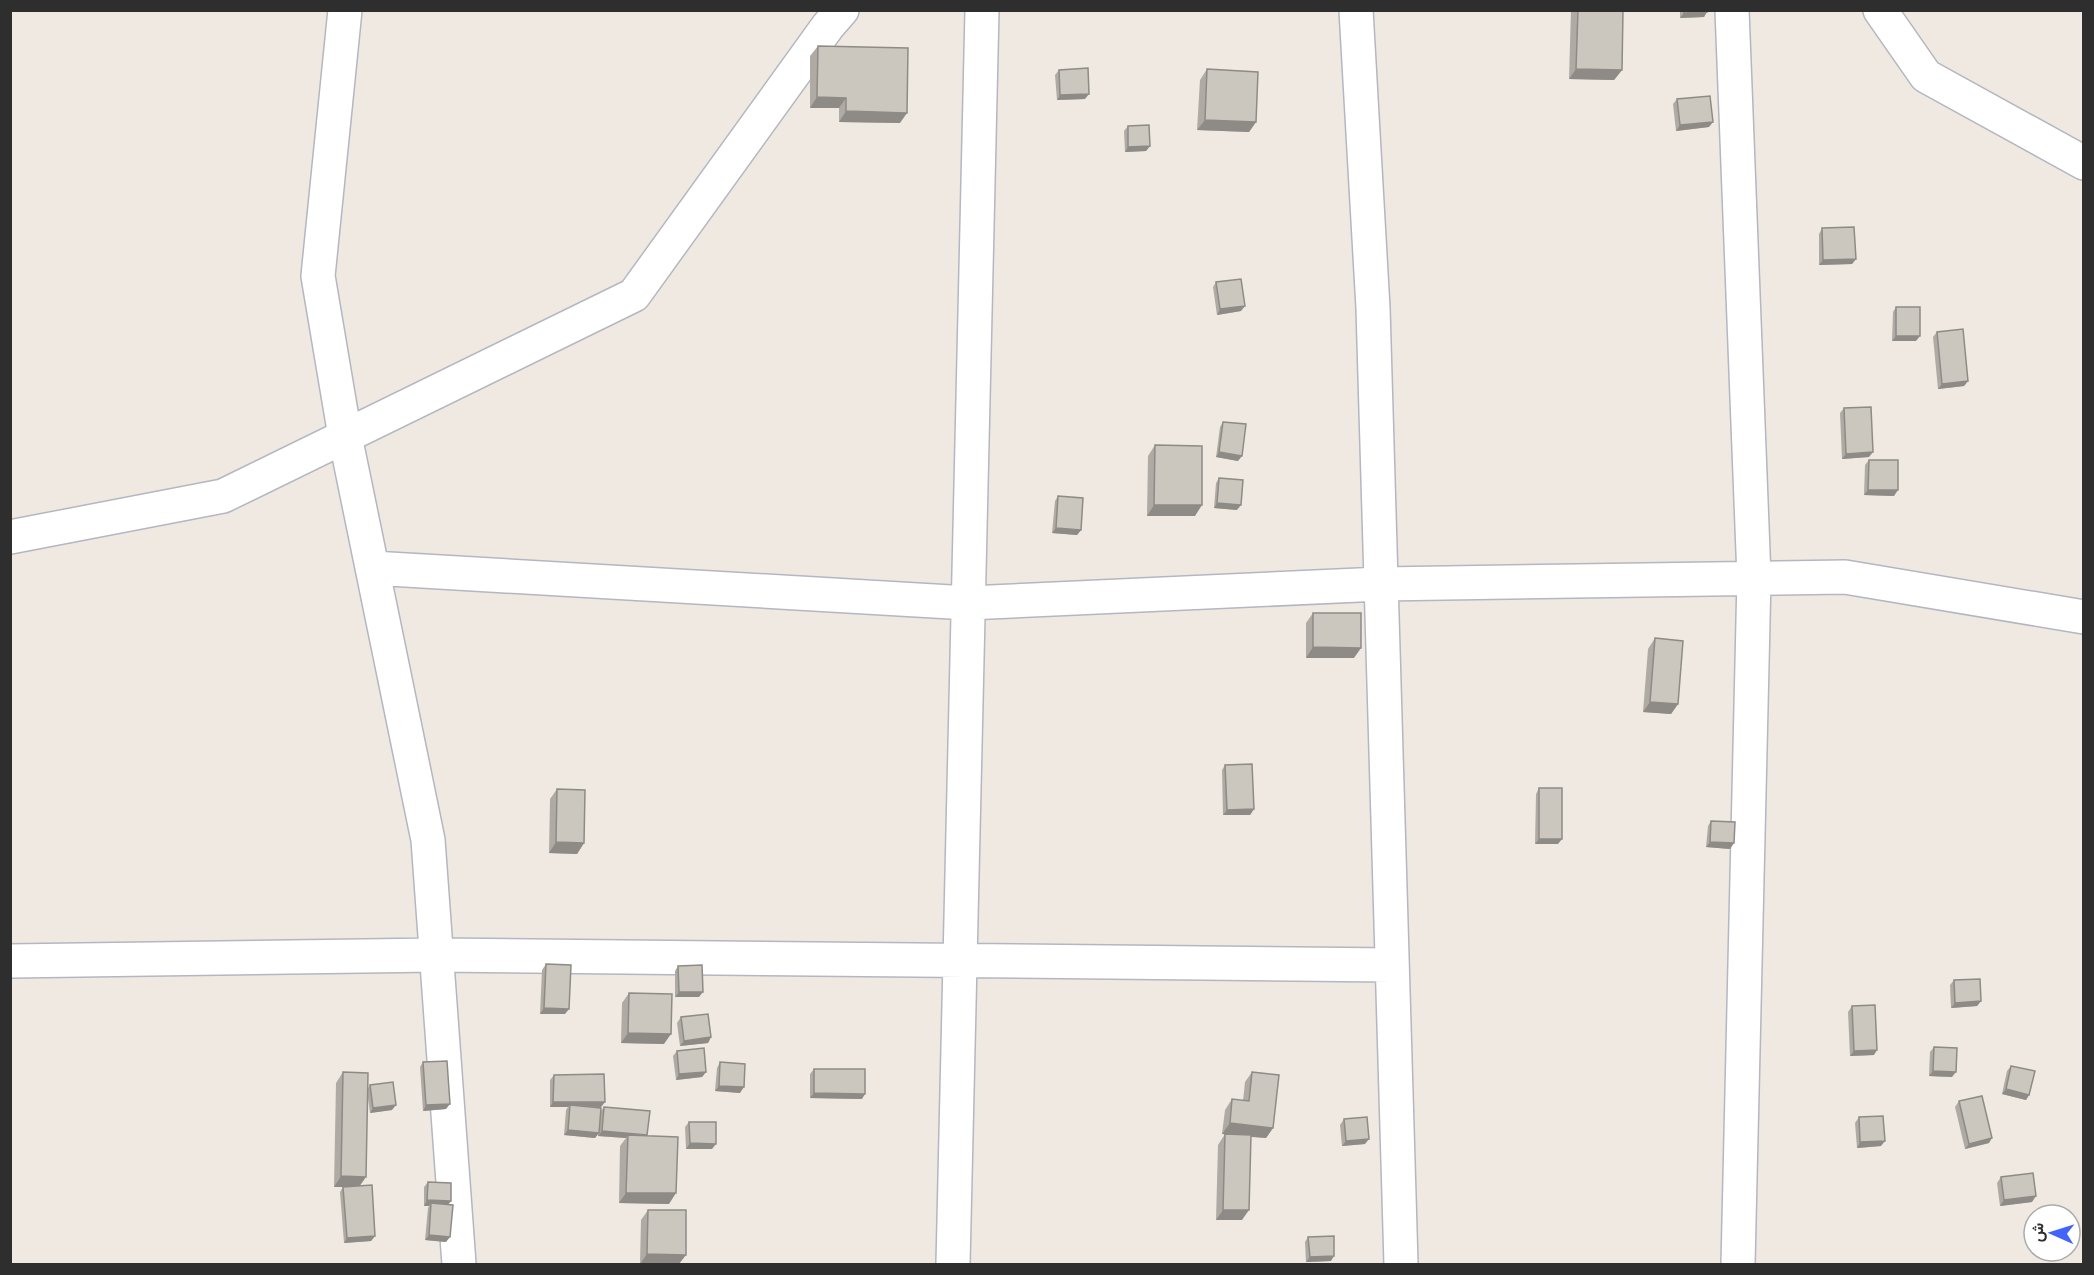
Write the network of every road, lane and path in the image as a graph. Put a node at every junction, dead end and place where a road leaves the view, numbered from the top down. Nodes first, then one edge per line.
1 (345, 10) edge
2 (842, 10) edge
3 (982, 10) edge
4 (1356, 10) edge
5 (1732, 10) edge
6 (1880, 10) edge
7 (2084, 163) edge
8 (345, 436) junction
9 (10, 537) edge
10 (372, 568) junction
11 (1754, 578) junction
12 (1381, 584) junction
13 (968, 603) junction
14 (2084, 617) edge
15 (436, 955) junction
16 (960, 960) junction
17 (10, 961) edge
18 (1392, 965) junction
19 (459, 1264) edge
20 (953, 1264) edge
21 (1401, 1264) edge
22 (1738, 1264) edge

1 - 8 street
2 - 8 street
3 - 13 street
4 - 12 street
5 - 11 street
6 - 7 street
8 - 9 street
8 - 10 street
10 - 13 street
10 - 15 street
11 - 12 street
11 - 14 street
11 - 22 street
12 - 13 street
12 - 18 street
13 - 16 street
15 - 16 street
15 - 17 street
15 - 19 street
16 - 18 street
16 - 20 street
18 - 21 street

